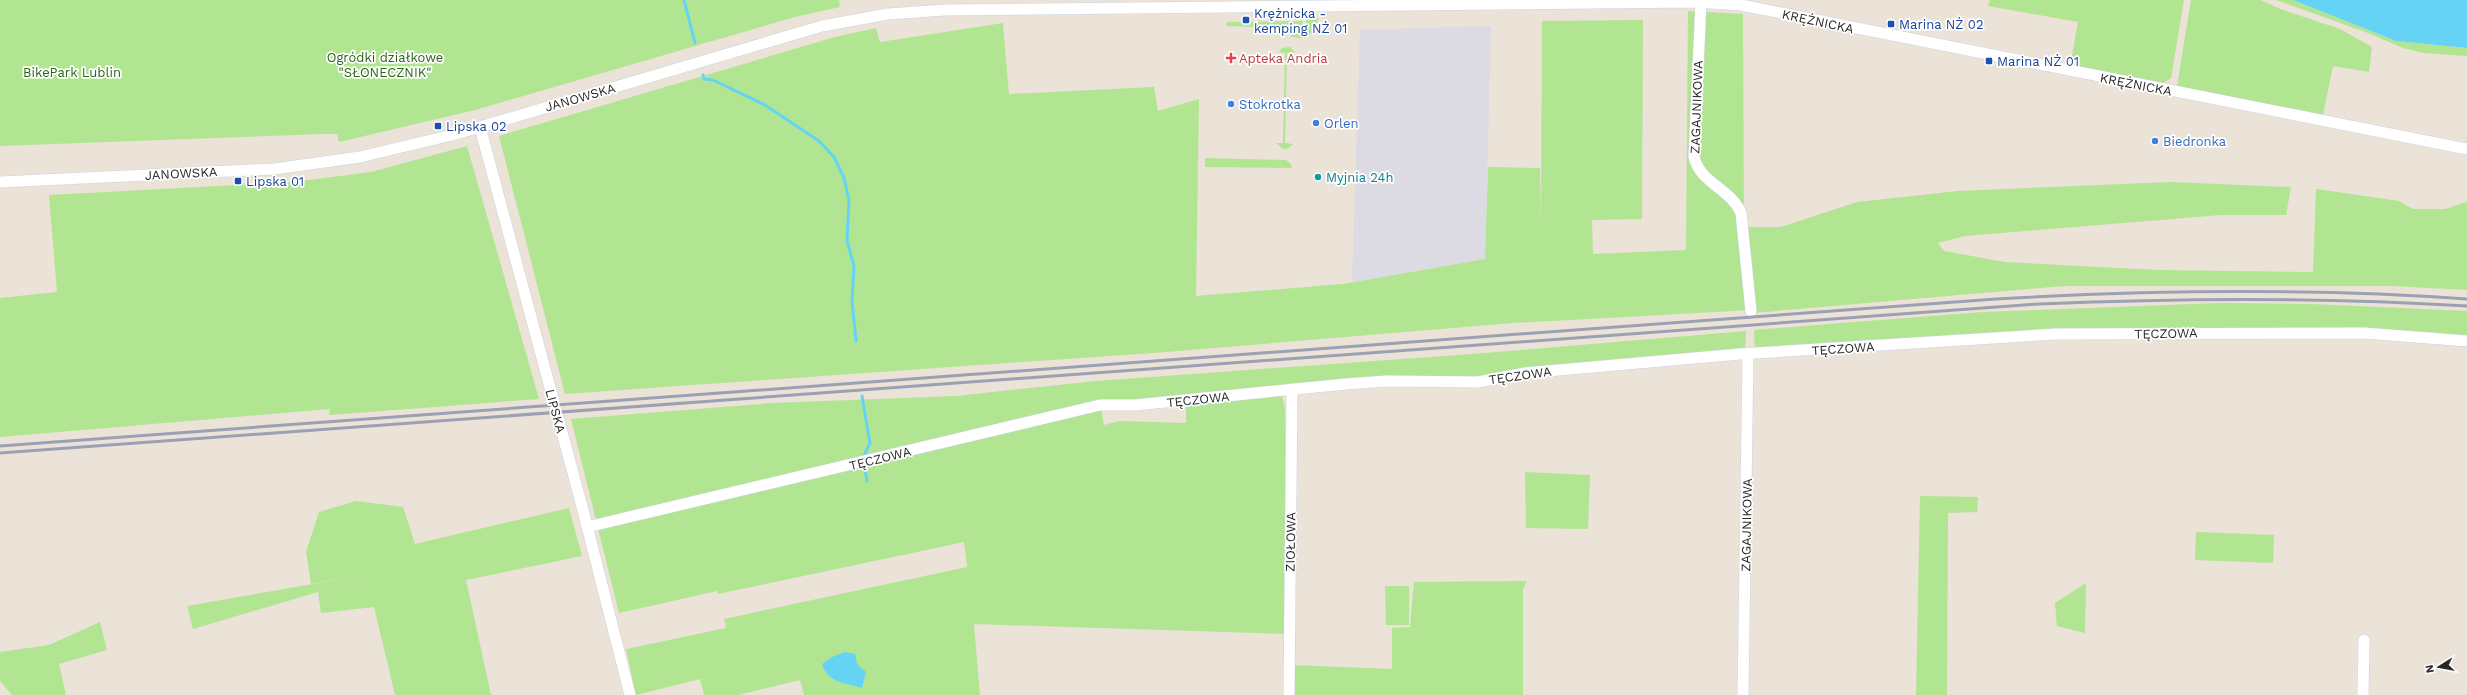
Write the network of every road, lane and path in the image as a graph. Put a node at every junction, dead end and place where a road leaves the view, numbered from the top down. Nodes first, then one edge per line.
1 (1157, 2) edge
2 (1434, 2) edge
3 (1701, 2) junction
4 (1242, 3) edge
5 (1110, 4) edge
6 (480, 127) junction
7 (2467, 149) edge
8 (0, 182) edge
9 (1751, 311) dead end
10 (2467, 341) edge
11 (1748, 354) junction
12 (1292, 389) junction
13 (587, 527) junction
14 (2364, 640) dead end
15 (630, 695) edge
16 (1289, 695) edge
17 (1743, 695) edge
18 (2363, 695) edge

1 - 4 street, KRĘŻNICKA
1 - 5 street, JANOWSKA
2 - 3 street, KRĘŻNICKA
2 - 4 street, KRĘŻNICKA
3 - 7 street, KRĘŻNICKA
3 - 9 street, ZAGAJNIKOWA
5 - 6 street, JANOWSKA
6 - 8 street, JANOWSKA
6 - 13 street, LIPSKA
10 - 11 street, TĘCZOWA
11 - 12 street, TĘCZOWA
11 - 17 street, ZAGAJNIKOWA
12 - 13 street, TĘCZOWA
12 - 16 street, ZIOŁOWA
13 - 15 street, LIPSKA
14 - 18 street

